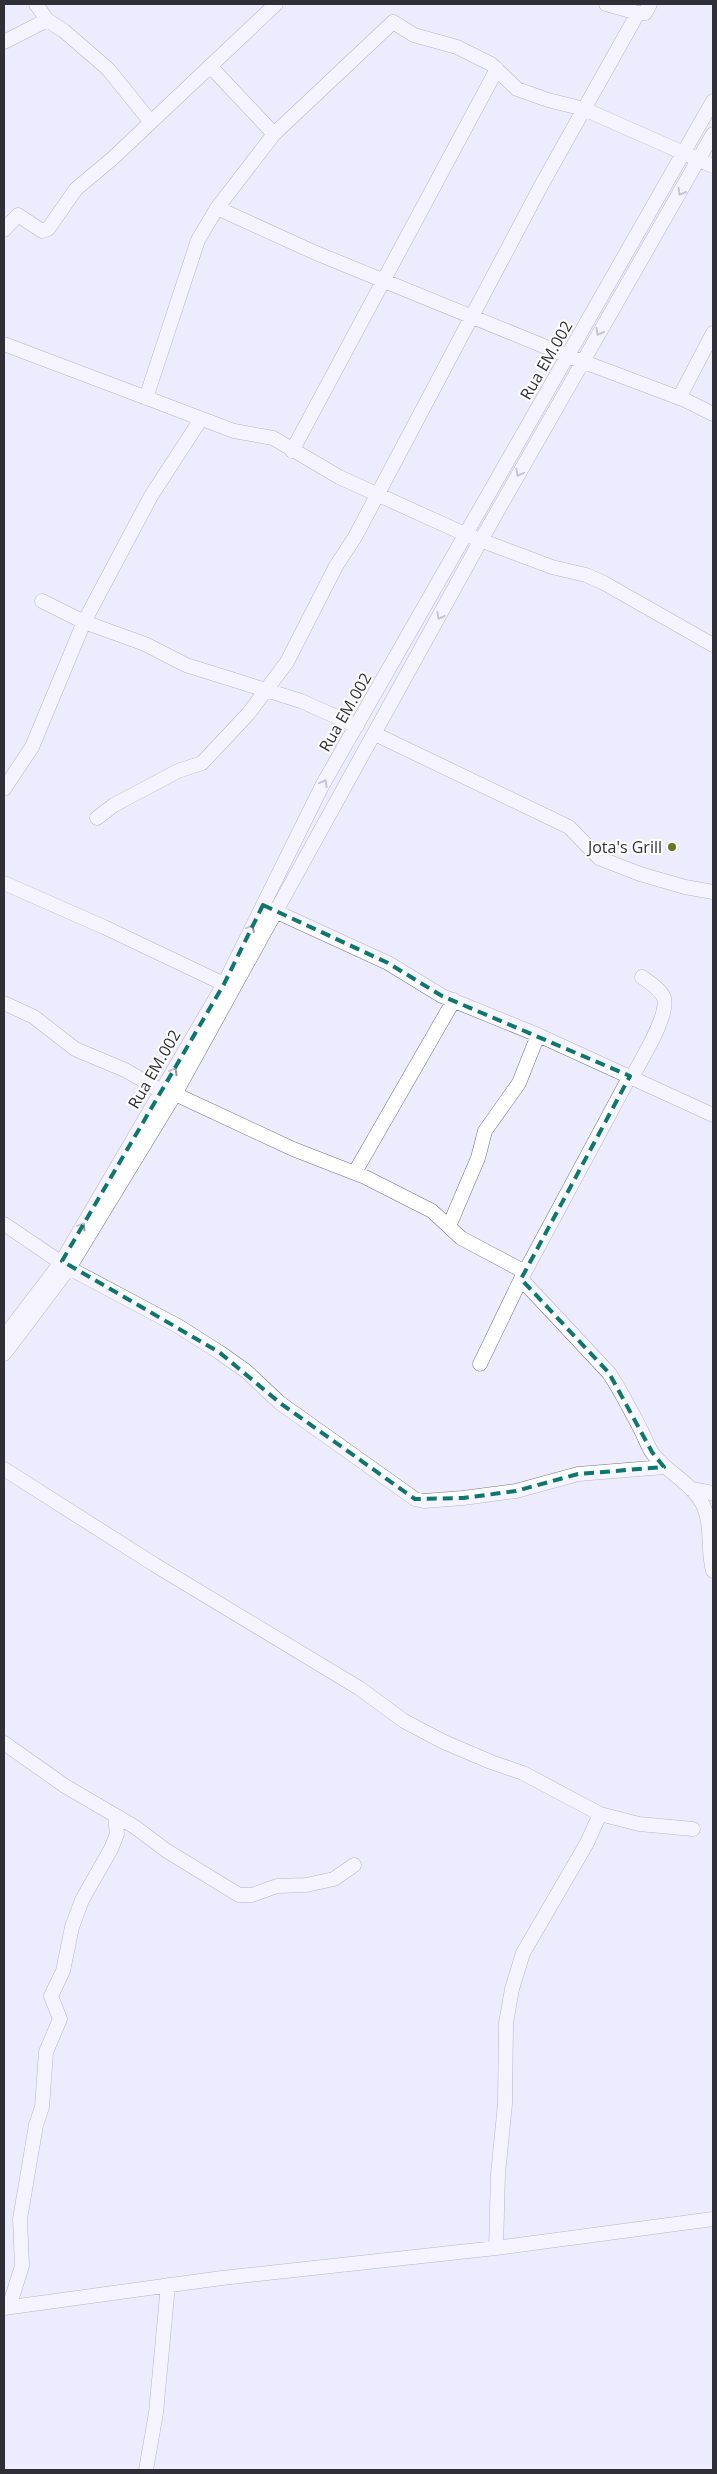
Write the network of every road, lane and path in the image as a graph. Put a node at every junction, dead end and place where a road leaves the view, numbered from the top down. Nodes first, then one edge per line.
1 (36, 4) edge
2 (276, 4) edge
3 (606, 4) edge
4 (650, 4) edge
5 (638, 13) junction
6 (47, 20) junction
7 (4, 42) edge
8 (210, 66) junction
9 (497, 69) junction
10 (713, 101) edge
11 (584, 109) junction
12 (150, 121) junction
13 (274, 134) junction
14 (713, 134) edge
15 (684, 154) junction
16 (700, 160) junction
17 (713, 166) edge
18 (217, 208) junction
19 (4, 230) edge
20 (384, 280) junction
21 (472, 316) junction
22 (713, 333) edge
23 (4, 344) edge
24 (568, 356) junction
25 (583, 360) junction
26 (146, 398) junction
27 (678, 398) junction
28 (713, 414) edge
29 (201, 419) junction
30 (292, 451) junction
31 (378, 494) junction
32 (467, 535) junction
33 (482, 540) junction
34 (42, 601) dead end
35 (84, 622) junction
36 (713, 645) edge
37 (265, 691) junction
38 (357, 726) junction
39 (375, 734) junction
40 (4, 788) edge
41 (98, 818) dead end
42 (4, 883) edge
43 (713, 892) edge
44 (263, 905) junction
45 (276, 912) junction
46 (642, 977) dead end
47 (224, 984) junction
48 (454, 1000) junction
49 (4, 1003) edge
50 (538, 1035) junction
51 (631, 1077) junction
52 (161, 1093) junction
53 (175, 1094) junction
54 (713, 1115) edge
55 (354, 1172) junction
56 (4, 1224) edge
57 (450, 1226) junction
58 (66, 1265) junction
59 (523, 1276) junction
60 (4, 1337) edge
61 (4, 1354) edge
62 (480, 1364) dead end
63 (664, 1468) junction
64 (4, 1469) edge
65 (691, 1489) junction
66 (713, 1493) edge
67 (713, 1571) edge
68 (4, 1743) edge
69 (600, 1814) junction
70 (115, 1817) junction
71 (693, 1829) dead end
72 (354, 1865) dead end
73 (713, 2219) edge
74 (496, 2248) junction
75 (168, 2285) junction
76 (6, 2308) edge
77 (146, 2470) edge

1 - 6 street
2 - 8 street
3 - 5 street
4 - 5 street
5 - 11 street
6 - 7 street
6 - 12 street
8 - 12 street
8 - 13 street
9 - 11 street
9 - 13 street
9 - 20 street
10 - 15 street, Rua EM.002
11 - 15 street
11 - 21 street
12 - 19 street
13 - 18 street
14 - 16 street, Rua EM.002
15 - 16 street
15 - 24 street, Rua EM.002
16 - 17 street
16 -> 25 street, Rua EM.002
18 - 20 street
18 - 26 street
20 - 21 street
20 - 30 street
21 - 24 street
21 - 31 street
22 - 27 street
23 - 26 street
24 - 25 street
24 - 32 street, Rua EM.002
25 - 27 street
25 -> 33 street, Rua EM.002
26 - 29 street
27 - 28 street
29 - 30 street
29 - 35 street
30 - 31 street
31 - 32 street
31 - 37 street
32 - 33 street
32 - 38 street, Rua EM.002
33 - 36 street
33 -> 39 street, Rua EM.002
34 - 35 street
35 - 37 street
35 - 40 street
37 - 38 street
37 - 41 street
44 -> 38 street, Rua EM.002
39 - 43 street
39 - 45 street, Rua EM.002
42 - 47 street
44 - 45 street
47 -> 44 street, Rua EM.002
45 - 48 street
45 - 53 street, Rua EM.002
46 - 51 street
52 -> 47 street, Rua EM.002
48 - 50 street
48 - 55 street
49 - 52 street
50 - 51 street
50 - 57 street
51 - 54 street
51 - 59 street
58 -> 52 street, Rua EM.002
53 - 55 street
53 - 58 street, Rua EM.002
55 - 57 street
56 - 58 street
57 - 59 street
58 - 60 street, Rua EM.002
58 - 61 street, Rua EM.002
58 - 63 street
59 - 62 street
59 - 63 street
63 - 65 street
64 - 69 street
65 - 66 street
65 - 67 street
68 - 70 street
69 - 71 street
69 - 74 street
70 - 72 street
70 - 76 street
73 - 74 street
74 - 75 street
75 - 76 street
75 - 77 street

